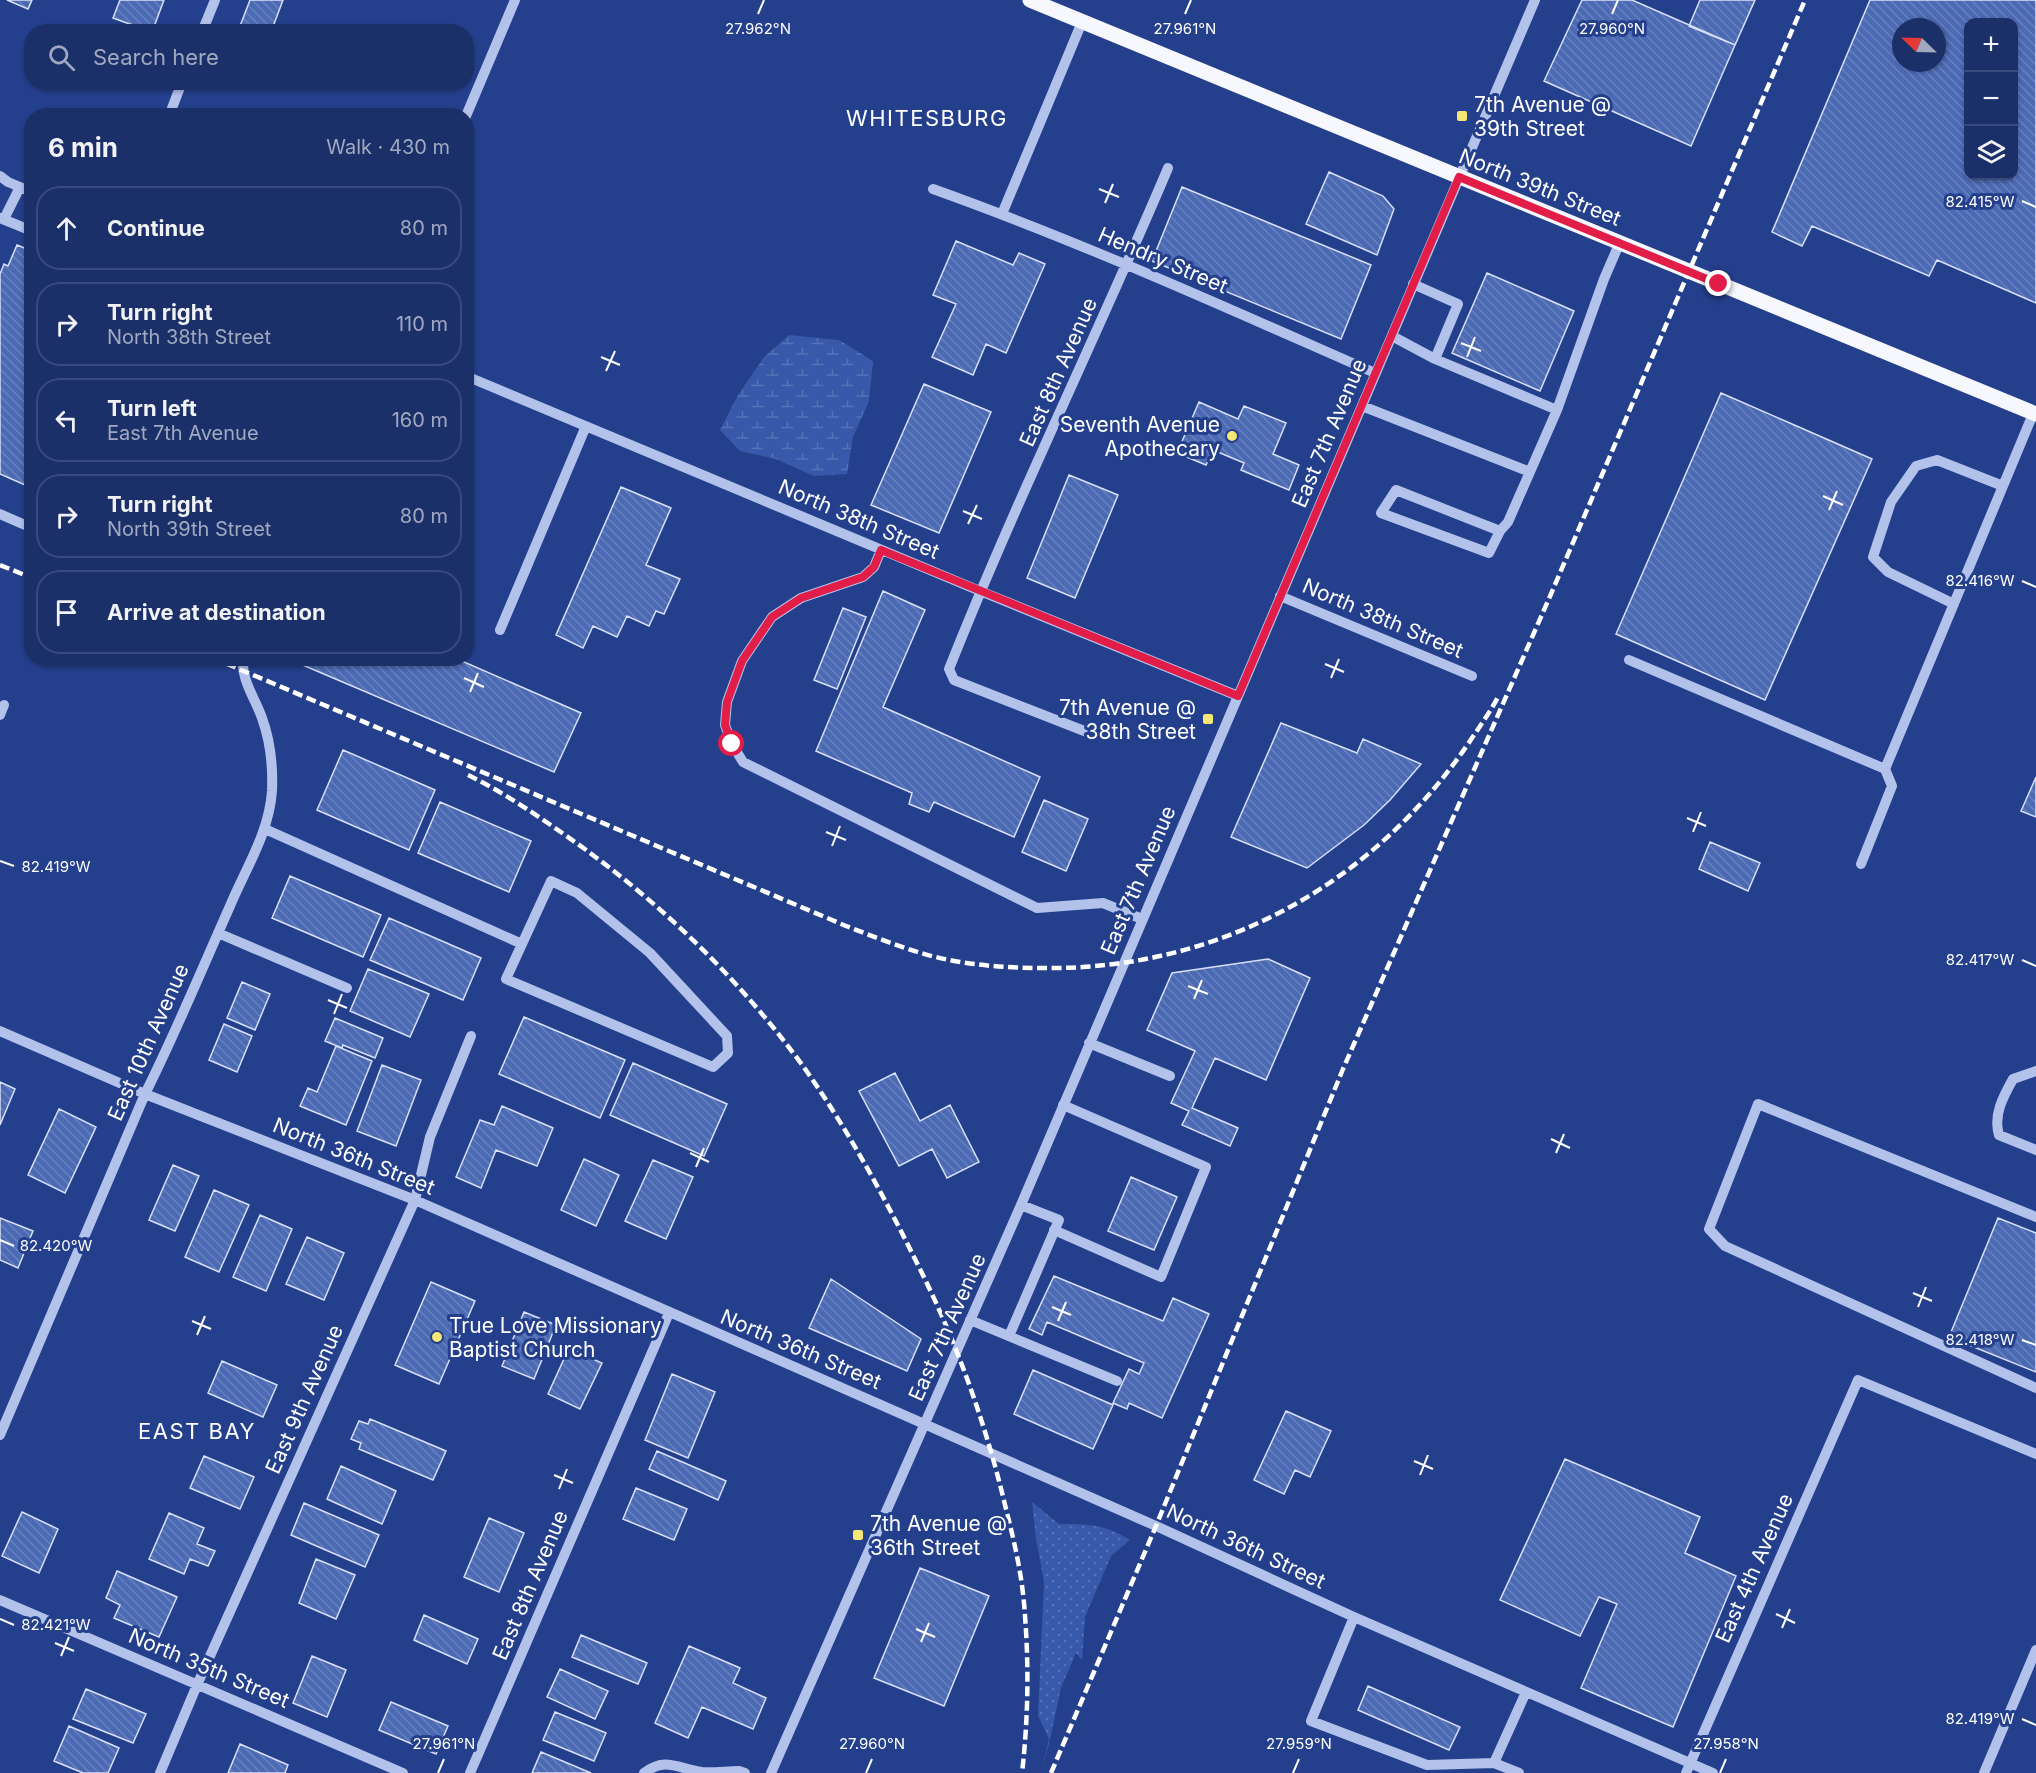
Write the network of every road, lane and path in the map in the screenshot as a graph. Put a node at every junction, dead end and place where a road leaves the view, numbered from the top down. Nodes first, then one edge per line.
1 (215, 0) edge
2 (515, 0) edge
3 (1030, 0) edge
4 (1535, 0) edge
5 (1082, 22) junction
6 (205, 24) edge
7 (179, 90) edge
8 (172, 108) edge
9 (469, 108) edge
10 (1168, 168) dead end
11 (0, 176) edge
12 (1459, 177) junction
13 (20, 187) junction
14 (24, 189) edge
15 (933, 189) dead end
16 (1002, 214) junction
17 (2, 218) edge
18 (24, 228) edge
19 (1620, 242) junction
20 (1127, 265) junction
21 (1413, 285) junction
22 (1392, 336) junction
23 (1435, 359) junction
24 (1375, 373) junction
25 (474, 379) edge
26 (1362, 405) junction
27 (1557, 410) junction
28 (2035, 416) edge
29 (586, 426) junction
30 (1530, 472) junction
31 (2003, 486) junction
32 (0, 514) edge
33 (24, 524) edge
34 (1500, 531) junction
35 (881, 550) junction
36 (980, 591) junction
37 (1280, 596) junction
38 (1954, 604) junction
39 (500, 630) dead end
40 (1629, 660) dead end
41 (242, 666) edge
42 (1472, 676) dead end
43 (1238, 696) junction
44 (1092, 734) dead end
45 (1885, 770) junction
46 (265, 829) junction
47 (1861, 864) dead end
48 (1142, 919) junction
49 (218, 933) junction
50 (522, 944) junction
51 (346, 988) dead end
52 (0, 1031) edge
53 (471, 1036) dead end
54 (1089, 1043) junction
55 (2036, 1071) edge
56 (1170, 1076) dead end
57 (145, 1094) junction
58 (1063, 1105) junction
59 (2036, 1150) edge
60 (415, 1200) junction
61 (1021, 1205) junction
62 (2036, 1217) edge
63 (1054, 1230) junction
64 (669, 1313) junction
65 (970, 1320) junction
66 (1009, 1336) junction
67 (1117, 1381) dead end
68 (2036, 1388) edge
69 (925, 1425) junction
70 (0, 1435) edge
71 (2036, 1454) edge
72 (0, 1600) edge
73 (1354, 1617) junction
74 (2036, 1650) edge
75 (197, 1684) junction
76 (1526, 1692) junction
77 (1494, 1768) edge
78 (1688, 1768) edge
79 (160, 1773) edge
80 (403, 1773) edge
81 (470, 1773) edge
82 (644, 1773) edge
83 (745, 1773) edge
84 (771, 1773) edge
85 (1487, 1773) edge
86 (1500, 1773) edge
87 (1519, 1773) edge
88 (1713, 1773) edge
89 (1984, 1773) edge

1 - 6 street
2 - 9 street
3 - 5 main road, North 39th Street
4 - 12 street, East 7th Avenue
5 - 12 main road, North 39th Street
5 - 16 street
7 - 8 street
10 - 20 street, East 8th Avenue
11 - 13 street
12 - 19 main road, North 39th Street
12 - 21 street, East 7th Avenue
13 - 14 street
13 - 17 street
15 - 16 street, Hendry Street
16 - 20 street, Hendry Street
17 - 18 street
19 - 27 street
19 - 28 main road, North 39th Street
20 - 24 street, Hendry Street
20 - 36 street, East 8th Avenue
21 - 22 street, East 7th Avenue
21 - 23 street
22 - 23 street
22 - 24 street, East 7th Avenue
23 - 27 street
24 - 26 street, East 7th Avenue
25 - 29 street, North 38th Street
26 - 30 street
26 - 37 street, East 7th Avenue
27 - 30 street
28 - 31 street
29 - 35 street, North 38th Street
29 - 39 street
30 - 34 street
31 - 38 street
31 - 38 street
32 - 33 street
34 - 34 street
35 - 36 street, North 38th Street
35 - 48 street
36 - 43 street, North 38th Street
36 - 44 street, East 8th Avenue
37 - 42 street, North 38th Street
37 - 43 street, East 7th Avenue
38 - 45 street
40 - 45 street
41 - 46 street, East 10th Avenue
43 - 48 street, East 7th Avenue
45 - 47 street
46 - 49 street, East 10th Avenue
46 - 50 street
48 - 54 street, East 7th Avenue
49 - 51 street
49 - 57 street, East 10th Avenue
50 - 50 street
52 - 57 street, North 36th Street
53 - 60 street, East 9th Avenue
54 - 56 street
54 - 58 street, East 7th Avenue
55 - 59 street
57 - 60 street, North 36th Street
57 - 70 street, East 10th Avenue
58 - 61 street, East 7th Avenue
58 - 63 street
60 - 64 street, North 36th Street
60 - 75 street, East 9th Avenue
61 - 63 street
61 - 65 street, East 7th Avenue
62 - 68 street
63 - 66 street
64 - 69 street, North 36th Street
64 - 81 street, East 8th Avenue
65 - 66 street
65 - 69 street, East 7th Avenue
66 - 67 street
69 - 73 street, North 36th Street
69 - 84 street, East 7th Avenue
71 - 78 street, East 4th Avenue
72 - 75 street, North 35th Street
73 - 76 street, North 36th Street
73 - 77 street
74 - 89 street
75 - 79 street, East 9th Avenue
75 - 80 street, North 35th Street
76 - 77 street
76 - 78 street, North 36th Street
77 - 85 street
77 - 86 street
77 - 87 street
78 - 88 street, North 36th Street
82 - 83 street

